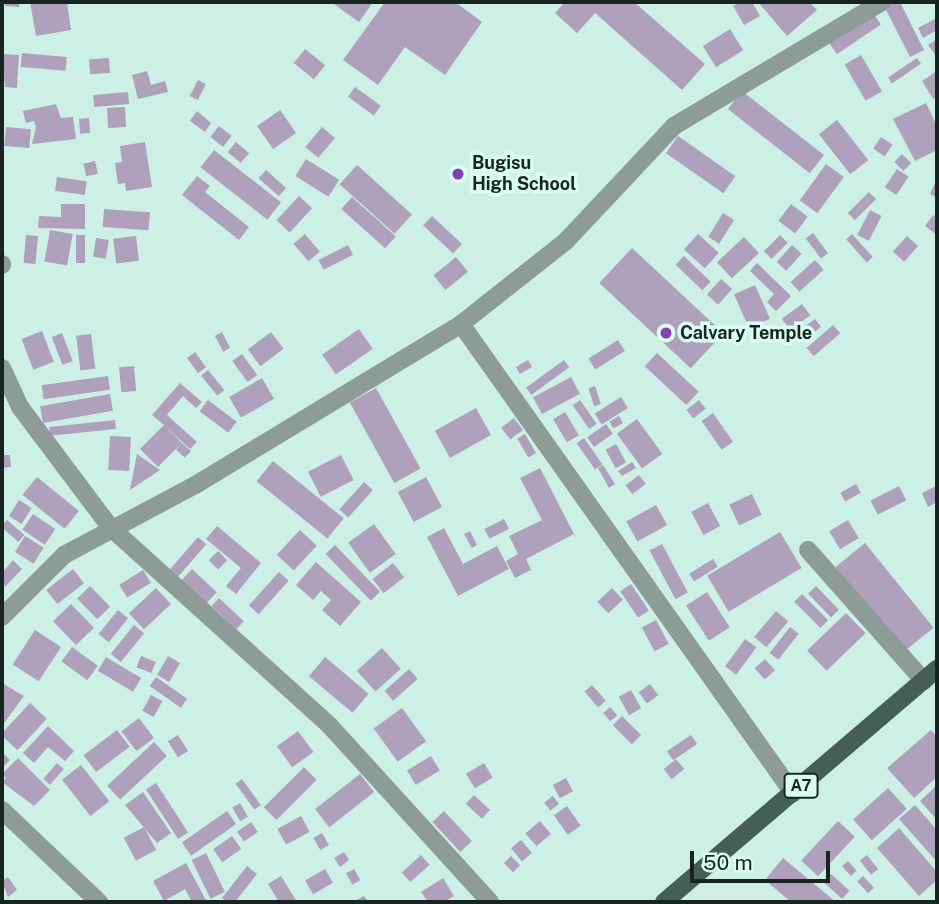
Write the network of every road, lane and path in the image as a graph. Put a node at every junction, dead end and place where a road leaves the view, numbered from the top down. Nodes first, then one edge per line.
1 (882, 2) edge
2 (461, 324) junction
3 (2, 368) edge
4 (110, 527) junction
5 (807, 550) dead end
6 (2, 617) edge
7 (931, 675) edge
8 (793, 793) junction
9 (2, 810) edge
10 (99, 902) edge
11 (490, 902) edge
12 (664, 902) edge

1 - 2 street
2 - 4 street
2 - 8 street
3 - 4 street
4 - 6 street
4 - 11 street
5 - 7 street
7 - 8 main road, A7
8 - 12 main road, A7
9 - 10 street

